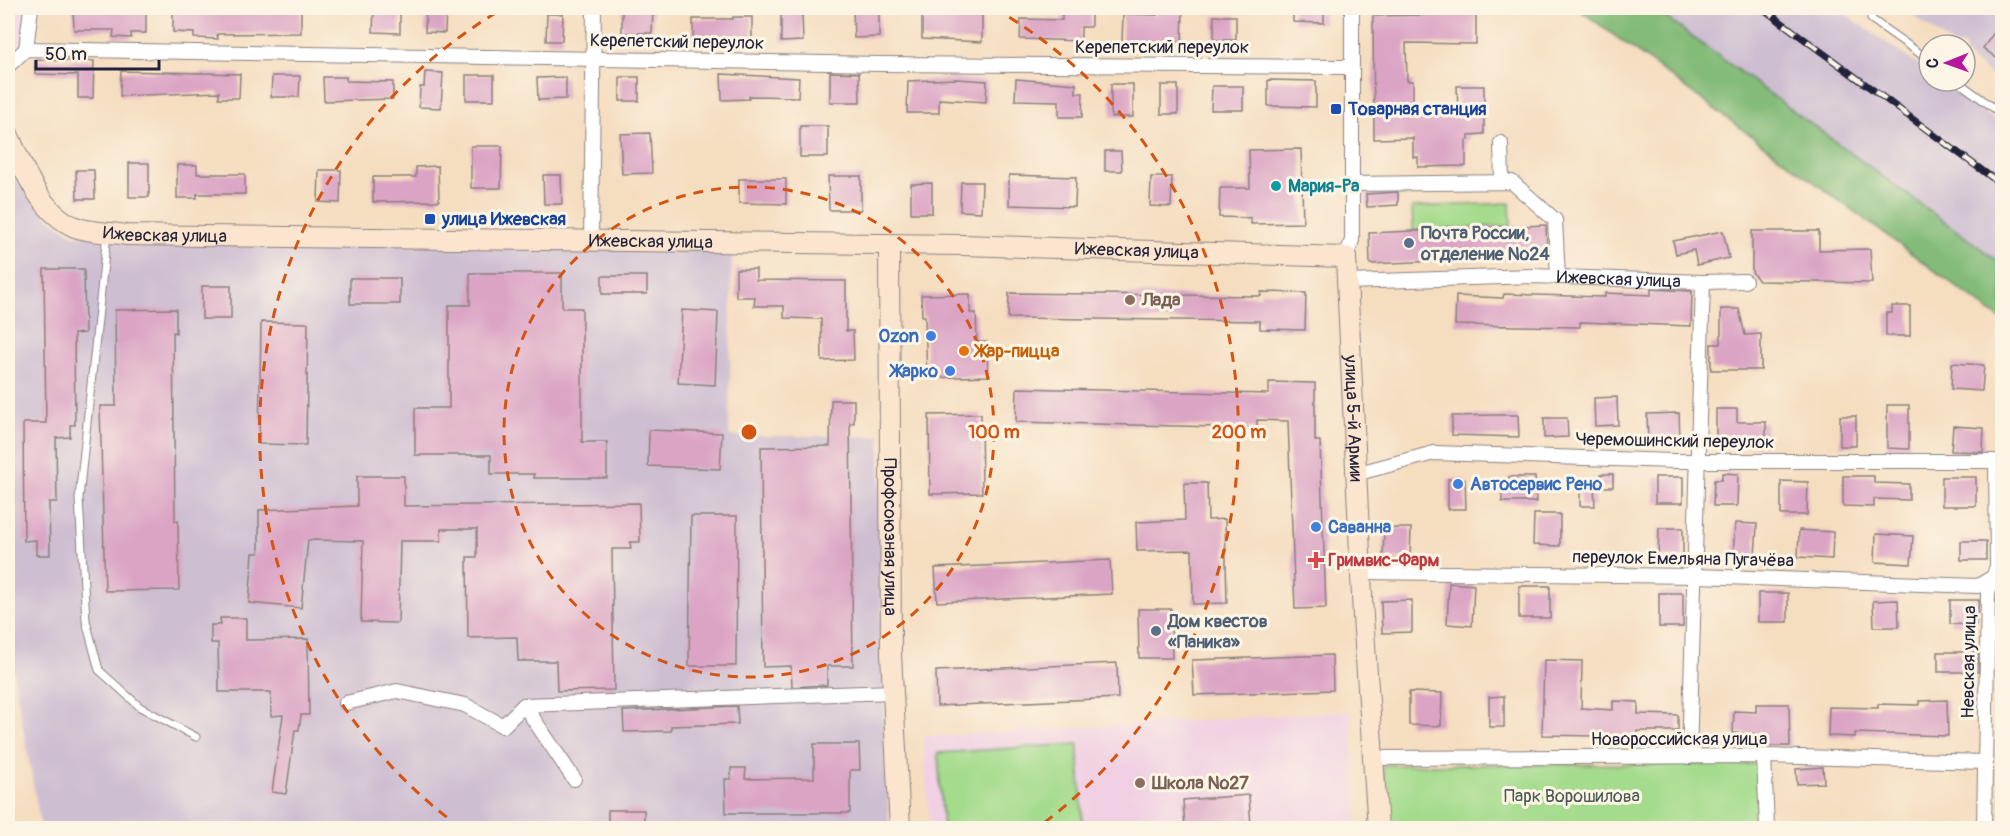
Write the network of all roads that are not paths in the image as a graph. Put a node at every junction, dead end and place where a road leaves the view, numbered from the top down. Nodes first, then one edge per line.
1 (31, 8) edge
2 (594, 8) edge
3 (1352, 8) edge
4 (1872, 8) edge
5 (26, 49) junction
6 (1917, 52) edge
7 (593, 58) junction
8 (8, 66) edge
9 (1351, 67) junction
10 (1974, 93) edge
11 (2002, 114) edge
12 (8, 134) edge
13 (1501, 143) dead end
14 (1502, 182) junction
15 (1352, 184) junction
16 (107, 232) junction
17 (591, 239) junction
18 (889, 245) junction
19 (1346, 257) junction
20 (1558, 277) junction
21 (1745, 281) dead end
22 (1347, 282) junction
23 (1703, 282) junction
24 (1697, 461) junction
25 (1996, 461) joint
26 (1355, 474) junction
27 (1360, 572) junction
28 (1998, 575) edge
29 (1697, 576) junction
30 (893, 692) junction
31 (346, 703) dead end
32 (524, 705) junction
33 (196, 737) dead end
34 (1764, 756) junction
35 (1689, 757) junction
36 (1373, 758) junction
37 (1986, 762) junction
38 (574, 779) dead end
39 (900, 828) edge
40 (1378, 828) edge
41 (1767, 828) edge
42 (1984, 828) edge

1 - 5 street
2 - 7 street
3 - 9 street, улица 5-й Армии
4 - 6 lane
5 - 7 street, Керепетский переулок
5 - 8 street
7 - 9 street, Керепетский переулок
7 - 17 street
9 - 15 street, улица 5-й Армии
10 - 11 lane
12 - 16 main road, Ижевская улица
13 - 14 street
14 - 15 street
14 - 20 street
15 - 19 street, улица 5-й Армии
16 - 17 main road, Ижевская улица
16 - 33 lane
17 - 18 main road, Ижевская улица
18 - 19 main road, Ижевская улица
18 - 30 main road, Профсоюзная улица
19 - 22 main road, улица 5-й Армии
20 - 22 street, Ижевская улица
20 - 23 street, Ижевская улица
21 - 23 street, Ижевская улица
22 - 26 main road, улица 5-й Армии
23 - 24 street
24 - 25 street, Черемошинский переулок
24 - 26 street, Черемошинский переулок
24 - 29 street
25 - 28 street, Невская улица
26 - 27 main road, улица 5-й Армии
27 - 29 street, переулок Емельяна Пугачёва
27 - 36 main road, улица 5-й Армии
28 - 29 street, переулок Емельяна Пугачёва
28 - 37 street, Невская улица
29 - 35 street
30 - 32 street
30 - 39 main road, Профсоюзная улица
31 - 32 street
32 - 38 street
34 - 35 street, Новороссийская улица
34 - 37 street, Новороссийская улица
34 - 41 street
35 - 36 street, Новороссийская улица
36 - 40 main road, улица 5-й Армии
37 - 42 street, Невская улица

